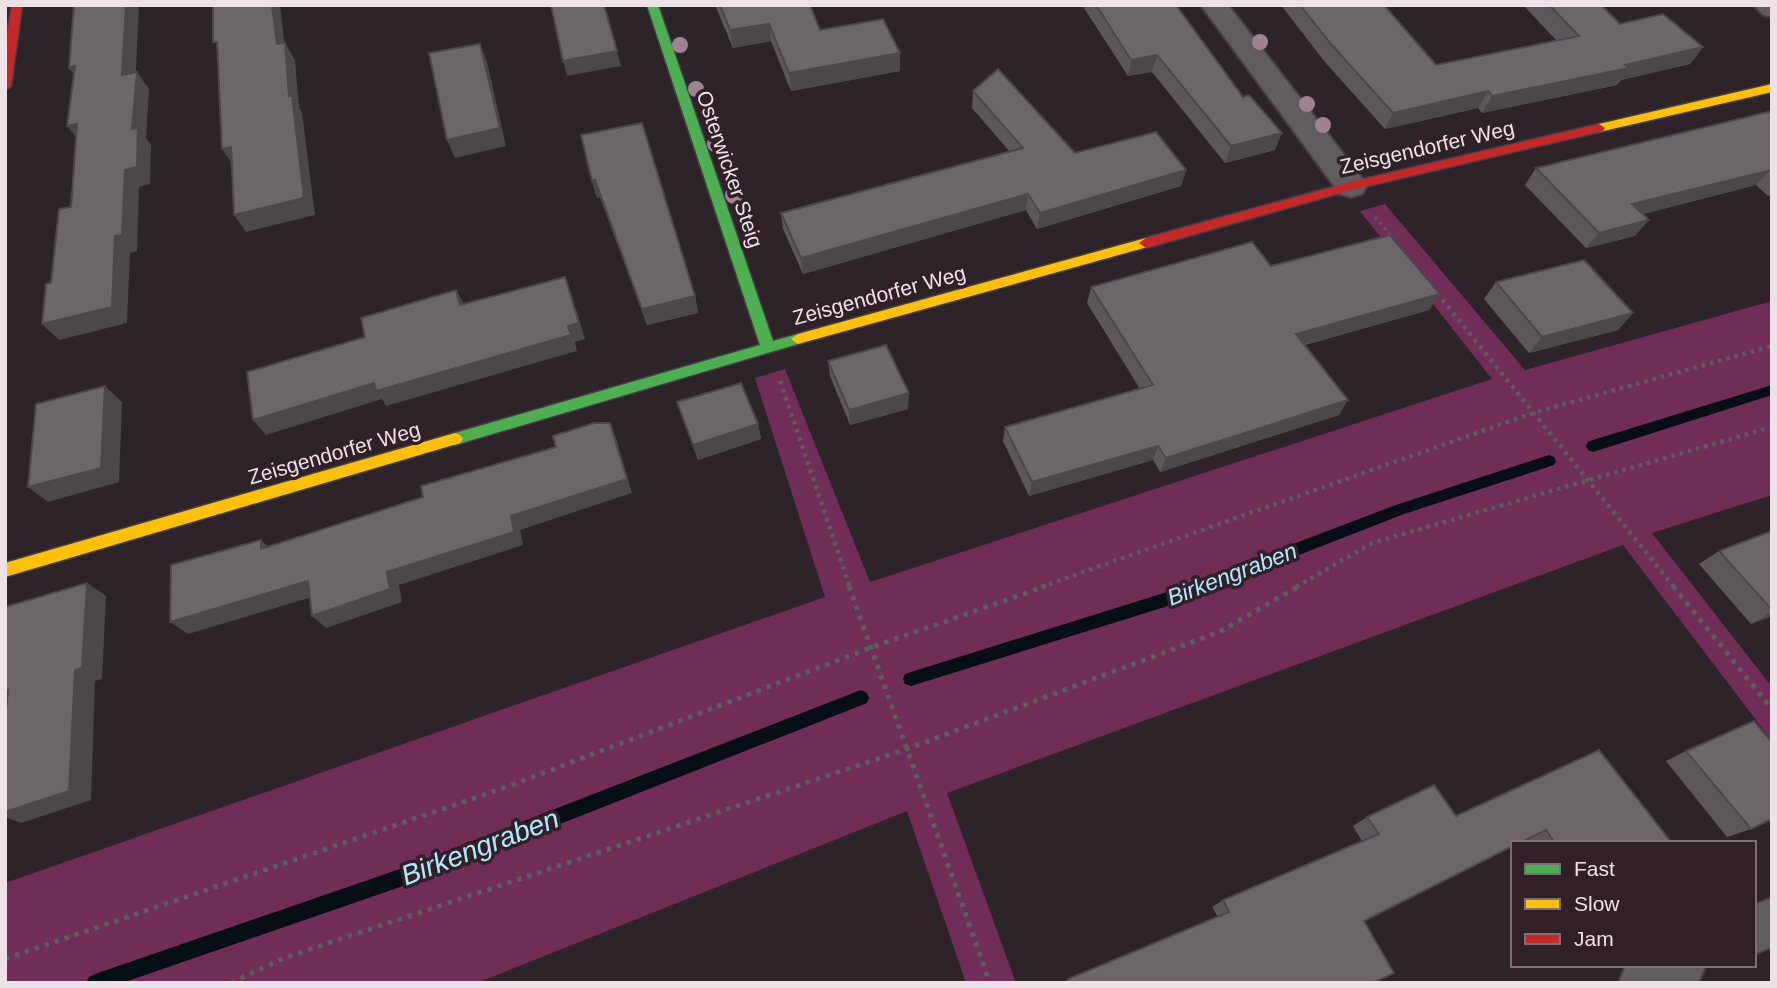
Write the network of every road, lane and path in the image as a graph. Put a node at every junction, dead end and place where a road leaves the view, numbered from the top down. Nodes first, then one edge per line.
1 (17, 5) edge
2 (652, 5) edge
3 (1214, 5) edge
4 (1767, 5) edge
5 (1772, 9) edge
6 (5, 86) edge
7 (1772, 88) edge
8 (1351, 186) junction
9 (1394, 240) edge
10 (1429, 284) edge
11 (1772, 346) edge
12 (768, 347) junction
13 (1533, 413) junction
14 (1772, 427) edge
15 (1586, 480) junction
16 (5, 570) edge
17 (870, 648) junction
18 (1772, 709) edge
19 (907, 749) junction
20 (1772, 922) edge
21 (1756, 929) edge
22 (5, 959) edge
23 (1677, 967) edge
24 (230, 983) edge
25 (990, 983) edge
26 (1644, 983) edge

1 - 6 street
2 - 12 street, Osterwicker Steig
3 - 8 street
4 - 5 street
7 - 8 street, Zeisgendorfer Weg
8 - 9 path
8 - 12 street, Zeisgendorfer Weg
10 - 13 path
11 - 13 path
12 - 16 street, Zeisgendorfer Weg
12 - 17 path
13 - 15 path
13 - 17 path
14 - 15 path
15 - 18 path
15 - 19 path
17 - 19 path
17 - 22 path
19 - 24 path
19 - 25 path
20 - 21 street
23 - 26 street

